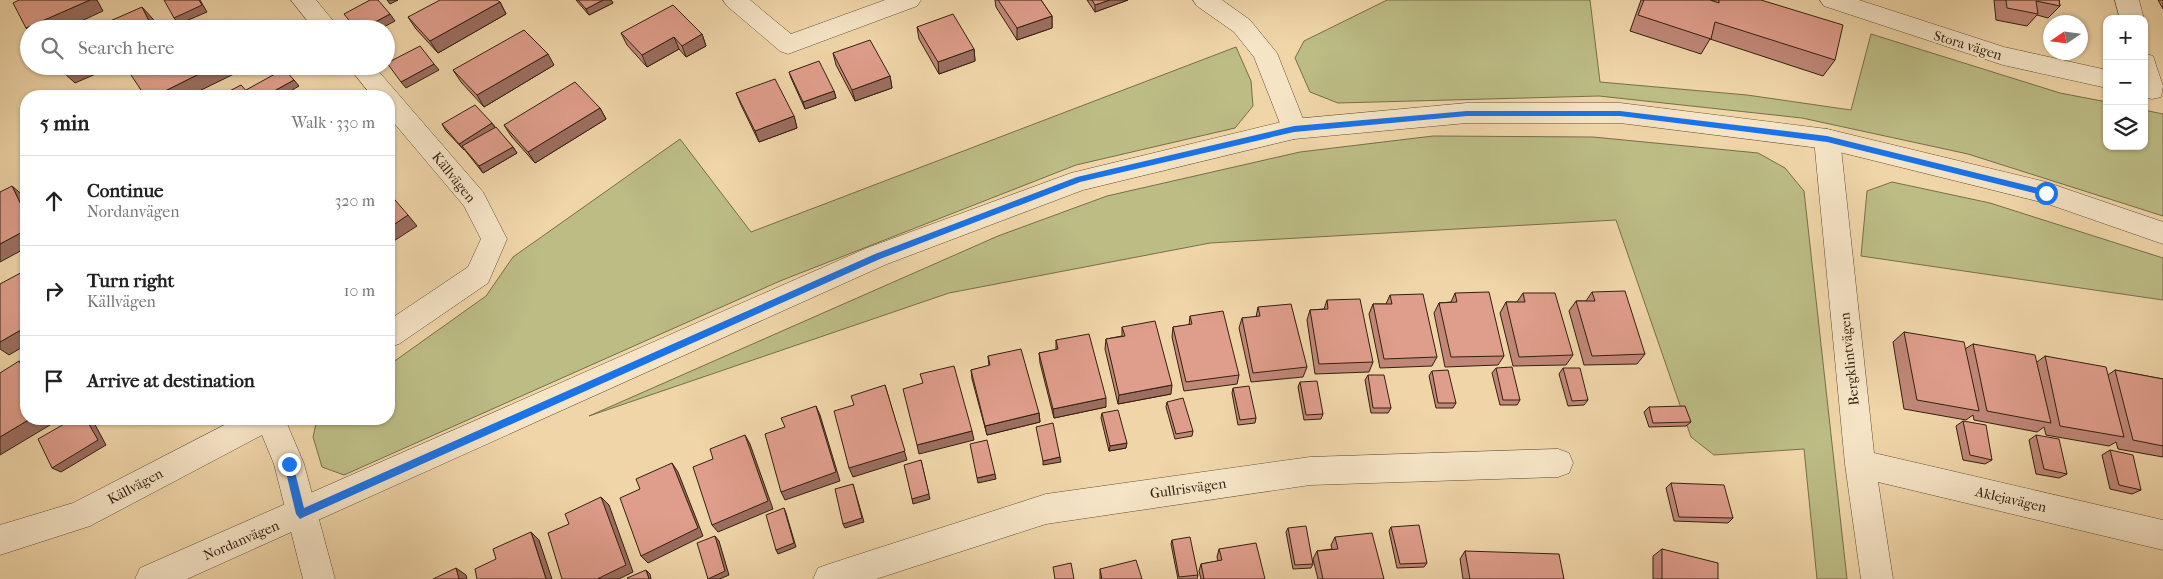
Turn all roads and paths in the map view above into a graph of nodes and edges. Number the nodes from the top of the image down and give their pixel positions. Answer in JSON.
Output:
{"nodes":[{"id":1,"x":303,"y":0,"type":"edge"},
{"id":2,"x":736,"y":0,"type":"edge"},
{"id":3,"x":909,"y":0,"type":"edge"},
{"id":4,"x":1204,"y":0,"type":"edge"},
{"id":5,"x":1832,"y":0,"type":"edge"},
{"id":6,"x":2127,"y":0,"type":"edge"},
{"id":7,"x":2131,"y":15,"type":"edge"},
{"id":8,"x":320,"y":20,"type":"edge"},
{"id":9,"x":2148,"y":74,"type":"edge"},
{"id":10,"x":368,"y":75,"type":"edge"},
{"id":11,"x":2103,"y":78,"type":"edge"},
{"id":12,"x":381,"y":90,"type":"edge"},
{"id":13,"x":2153,"y":90,"type":"edge"},
{"id":14,"x":395,"y":107,"type":"edge"},
{"id":15,"x":1294,"y":129,"type":"junction"},
{"id":16,"x":1827,"y":139,"type":"junction"},
{"id":17,"x":2163,"y":233,"type":"edge"},
{"id":18,"x":395,"y":331,"type":"edge"},
{"id":19,"x":253,"y":425,"type":"edge"},
{"id":20,"x":273,"y":425,"type":"edge"},
{"id":21,"x":1558,"y":463,"type":"dead end"},
{"id":22,"x":1860,"y":464,"type":"junction"},
{"id":23,"x":300,"y":514,"type":"junction"},
{"id":24,"x":2163,"y":534,"type":"edge"},
{"id":25,"x":0,"y":540,"type":"edge"},
{"id":26,"x":151,"y":579,"type":"edge"},
{"id":27,"x":319,"y":579,"type":"edge"},
{"id":28,"x":829,"y":579,"type":"edge"},
{"id":29,"x":1877,"y":579,"type":"edge"}],
"edges":[{"from":1,"to":8,"type":"street"},
{"from":2,"to":3,"type":"street"},
{"from":4,"to":15,"type":"street"},
{"from":5,"to":11,"type":"street","name":"Stora vägen"},
{"from":6,"to":7,"type":"street"},
{"from":9,"to":13,"type":"street"},
{"from":10,"to":12,"type":"street"},
{"from":14,"to":18,"type":"street","name":"Källvägen"},
{"from":15,"to":16,"type":"street","name":"Nordanvägen"},
{"from":15,"to":23,"type":"street","name":"Nordanvägen"},
{"from":16,"to":17,"type":"street","name":"Nordanvägen"},
{"from":16,"to":22,"type":"street","name":"Bergklintvägen"},
{"from":19,"to":25,"type":"street","name":"Källvägen"},
{"from":20,"to":23,"type":"street"},
{"from":21,"to":28,"type":"street","name":"Gullrisvägen"},
{"from":22,"to":24,"type":"street","name":"Aklejavägen"},
{"from":22,"to":29,"type":"street","name":"Bergklintvägen"},
{"from":23,"to":26,"type":"street","name":"Nordanvägen"},
{"from":23,"to":27,"type":"street"}]}
